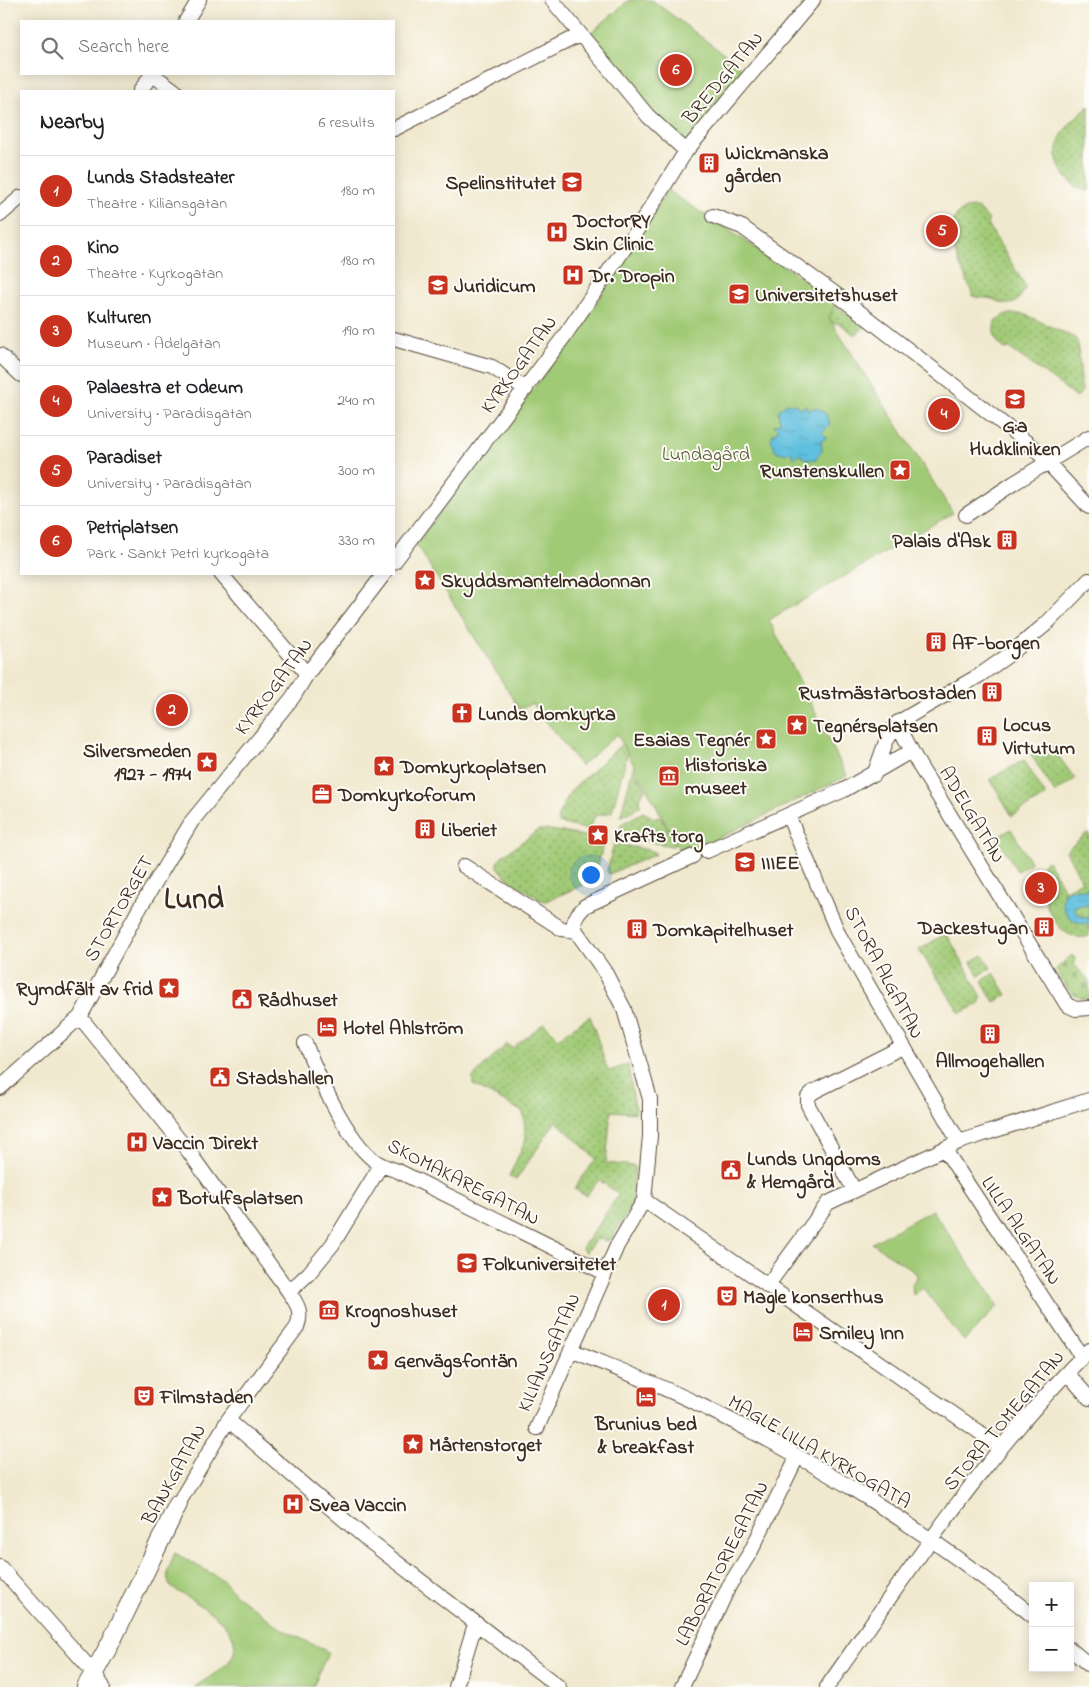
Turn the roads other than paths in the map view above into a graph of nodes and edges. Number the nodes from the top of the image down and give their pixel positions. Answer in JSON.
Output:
{"nodes":[{"id":1,"x":199,"y":0,"type":"edge"},
{"id":2,"x":552,"y":0,"type":"edge"},
{"id":3,"x":813,"y":0,"type":"edge"},
{"id":4,"x":187,"y":20,"type":"edge"},
{"id":5,"x":579,"y":35,"type":"junction"},
{"id":6,"x":151,"y":75,"type":"edge"},
{"id":7,"x":153,"y":75,"type":"edge"},
{"id":8,"x":141,"y":90,"type":"edge"},
{"id":9,"x":174,"y":90,"type":"edge"},
{"id":10,"x":395,"y":128,"type":"edge"},
{"id":11,"x":686,"y":151,"type":"junction"},
{"id":12,"x":665,"y":183,"type":"joint"},
{"id":13,"x":20,"y":198,"type":"edge"},
{"id":14,"x":0,"y":215,"type":"edge"},
{"id":15,"x":713,"y":216,"type":"dead end"},
{"id":16,"x":395,"y":339,"type":"edge"},
{"id":17,"x":0,"y":356,"type":"edge"},
{"id":18,"x":20,"y":374,"type":"edge"},
{"id":19,"x":526,"y":389,"type":"junction"},
{"id":20,"x":1089,"y":438,"type":"edge"},
{"id":21,"x":1049,"y":463,"type":"junction"},
{"id":22,"x":1089,"y":507,"type":"edge"},
{"id":23,"x":966,"y":515,"type":"dead end"},
{"id":24,"x":395,"y":561,"type":"edge"},
{"id":25,"x":222,"y":575,"type":"edge"},
{"id":26,"x":383,"y":575,"type":"edge"},
{"id":27,"x":1089,"y":580,"type":"edge"},
{"id":28,"x":307,"y":674,"type":"junction"},
{"id":29,"x":897,"y":723,"type":"junction"},
{"id":30,"x":911,"y":751,"type":"junction"},
{"id":31,"x":874,"y":775,"type":"junction"},
{"id":32,"x":788,"y":815,"type":"junction"},
{"id":33,"x":192,"y":821,"type":"joint"},
{"id":34,"x":707,"y":850,"type":"dead end"},
{"id":35,"x":693,"y":856,"type":"dead end"},
{"id":36,"x":464,"y":866,"type":"dead end"},
{"id":37,"x":576,"y":931,"type":"junction"},
{"id":38,"x":1089,"y":1008,"type":"edge"},
{"id":39,"x":80,"y":1017,"type":"junction"},
{"id":40,"x":305,"y":1043,"type":"dead end"},
{"id":41,"x":902,"y":1047,"type":"junction"},
{"id":42,"x":0,"y":1088,"type":"edge"},
{"id":43,"x":1089,"y":1100,"type":"edge"},
{"id":44,"x":959,"y":1142,"type":"junction"},
{"id":45,"x":944,"y":1150,"type":"junction"},
{"id":46,"x":384,"y":1166,"type":"junction"},
{"id":47,"x":854,"y":1190,"type":"junction"},
{"id":48,"x":644,"y":1200,"type":"junction"},
{"id":49,"x":605,"y":1274,"type":"junction"},
{"id":50,"x":767,"y":1286,"type":"junction"},
{"id":51,"x":289,"y":1292,"type":"junction"},
{"id":52,"x":571,"y":1350,"type":"junction"},
{"id":53,"x":1086,"y":1354,"type":"edge"},
{"id":54,"x":1068,"y":1374,"type":"junction"},
{"id":55,"x":1089,"y":1398,"type":"edge"},
{"id":56,"x":228,"y":1420,"type":"junction"},
{"id":57,"x":537,"y":1428,"type":"dead end"},
{"id":58,"x":1001,"y":1447,"type":"junction"},
{"id":59,"x":797,"y":1457,"type":"junction"},
{"id":60,"x":178,"y":1504,"type":"joint"},
{"id":61,"x":931,"y":1540,"type":"junction"},
{"id":62,"x":0,"y":1567,"type":"edge"},
{"id":63,"x":1029,"y":1613,"type":"edge"},
{"id":64,"x":475,"y":1624,"type":"junction"},
{"id":65,"x":1074,"y":1652,"type":"edge"},
{"id":66,"x":1089,"y":1665,"type":"edge"},
{"id":67,"x":95,"y":1683,"type":"edge"},
{"id":68,"x":456,"y":1687,"type":"edge"},
{"id":69,"x":559,"y":1687,"type":"edge"},
{"id":70,"x":682,"y":1687,"type":"edge"},
{"id":71,"x":827,"y":1687,"type":"edge"}],
"edges":[{"from":1,"to":4,"type":"street"},
{"from":2,"to":5,"type":"street"},
{"from":3,"to":11,"type":"street","name":"BREDGATAN"},
{"from":5,"to":10,"type":"street"},
{"from":5,"to":11,"type":"street"},
{"from":6,"to":8,"type":"street"},
{"from":7,"to":9,"type":"street"},
{"from":11,"to":12,"type":"street","name":"BREDGATAN"},
{"from":12,"to":19,"type":"street","name":"KYRKOGATAN"},
{"from":13,"to":14,"type":"street"},
{"from":15,"to":21,"type":"street"},
{"from":16,"to":19,"type":"street"},
{"from":17,"to":18,"type":"street"},
{"from":19,"to":24,"type":"street","name":"KYRKOGATAN"},
{"from":20,"to":21,"type":"street"},
{"from":21,"to":22,"type":"street"},
{"from":21,"to":23,"type":"street"},
{"from":25,"to":28,"type":"street"},
{"from":26,"to":28,"type":"street","name":"KYRKOGATAN"},
{"from":27,"to":29,"type":"street"},
{"from":28,"to":33,"type":"street","name":"KYRKOGATAN"},
{"from":29,"to":30,"type":"street"},
{"from":29,"to":31,"type":"street"},
{"from":30,"to":31,"type":"street"},
{"from":30,"to":38,"type":"street","name":"ADELGATAN"},
{"from":31,"to":32,"type":"street"},
{"from":32,"to":34,"type":"street"},
{"from":32,"to":41,"type":"street","name":"STORA ALGATAN"},
{"from":33,"to":39,"type":"street","name":"STORTORGET"},
{"from":35,"to":37,"type":"street"},
{"from":36,"to":37,"type":"street"},
{"from":37,"to":48,"type":"street","name":"KILIANSGATAN"},
{"from":39,"to":42,"type":"street","name":"STORTORGET"},
{"from":39,"to":51,"type":"street","name":"BANKGATAN"},
{"from":40,"to":46,"type":"street","name":"SKOMAKAREGATAN"},
{"from":41,"to":44,"type":"street","name":"STORA ALGATAN"},
{"from":41,"to":47,"type":"street"},
{"from":43,"to":44,"type":"street"},
{"from":44,"to":45,"type":"street"},
{"from":45,"to":47,"type":"street"},
{"from":45,"to":53,"type":"street","name":"LILLA ALGATAN"},
{"from":46,"to":49,"type":"street","name":"SKOMAKAREGATAN"},
{"from":46,"to":51,"type":"street"},
{"from":47,"to":50,"type":"street"},
{"from":48,"to":49,"type":"street","name":"KILIANSGATAN"},
{"from":48,"to":50,"type":"street"},
{"from":49,"to":52,"type":"street","name":"KILIANSGATAN"},
{"from":50,"to":58,"type":"street"},
{"from":51,"to":56,"type":"street","name":"BANKGATAN"},
{"from":52,"to":57,"type":"street","name":"KILIANSGATAN"},
{"from":52,"to":59,"type":"street","name":"MAGLE LILLA KYRKOGATA"},
{"from":53,"to":54,"type":"street","name":"STORA TOMEGATAN"},
{"from":54,"to":55,"type":"street"},
{"from":54,"to":58,"type":"street","name":"STORA TOMEGATAN"},
{"from":56,"to":60,"type":"street","name":"BANKGATAN"},
{"from":56,"to":64,"type":"street"},
{"from":58,"to":61,"type":"street","name":"STORA TOMEGATAN"},
{"from":59,"to":61,"type":"street","name":"MAGLE LILLA KYRKOGATA"},
{"from":59,"to":70,"type":"street","name":"LABORATORIEGATAN"},
{"from":60,"to":67,"type":"street","name":"BANKGATAN"},
{"from":61,"to":63,"type":"street","name":"MAGLE LILLA KYRKOGATA"},
{"from":61,"to":71,"type":"street","name":"STORA TOMEGATAN"},
{"from":62,"to":67,"type":"street"},
{"from":64,"to":68,"type":"street"},
{"from":64,"to":69,"type":"street"},
{"from":65,"to":66,"type":"street"}]}
